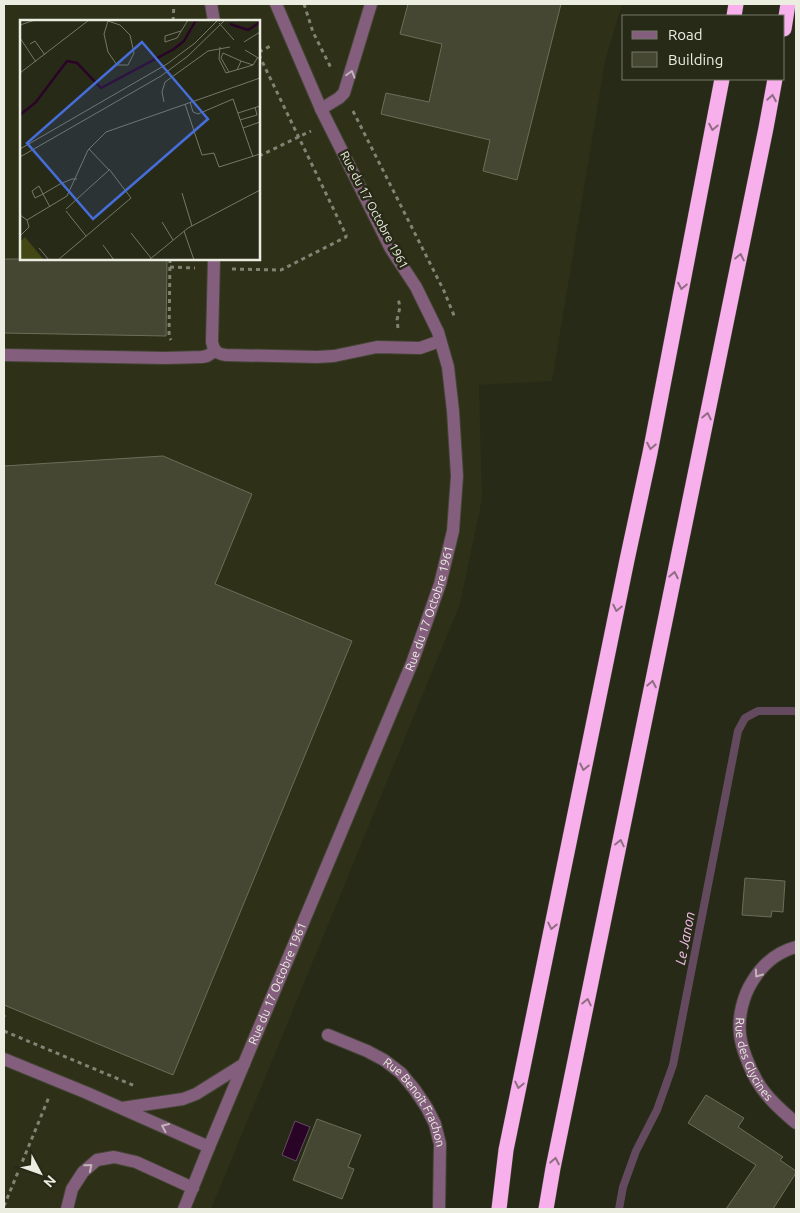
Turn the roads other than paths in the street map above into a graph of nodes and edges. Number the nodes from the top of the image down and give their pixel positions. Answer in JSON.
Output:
{"nodes":[{"id":1,"x":211,"y":4,"type":"edge"},
{"id":2,"x":276,"y":4,"type":"edge"},
{"id":3,"x":371,"y":4,"type":"edge"},
{"id":4,"x":788,"y":4,"type":"edge"},
{"id":5,"x":214,"y":20,"type":"edge"},
{"id":6,"x":785,"y":23,"type":"edge"},
{"id":7,"x":722,"y":80,"type":"edge"},
{"id":8,"x":775,"y":80,"type":"edge"},
{"id":9,"x":321,"y":109,"type":"junction"},
{"id":10,"x":214,"y":264,"type":"edge"},
{"id":11,"x":440,"y":341,"type":"junction"},
{"id":12,"x":215,"y":351,"type":"junction"},
{"id":13,"x":4,"y":354,"type":"edge"},
{"id":14,"x":796,"y":947,"type":"edge"},
{"id":15,"x":328,"y":1035,"type":"dead end"},
{"id":16,"x":4,"y":1059,"type":"edge"},
{"id":17,"x":244,"y":1064,"type":"junction"},
{"id":18,"x":121,"y":1108,"type":"junction"},
{"id":19,"x":796,"y":1123,"type":"edge"},
{"id":20,"x":209,"y":1147,"type":"junction"},
{"id":21,"x":193,"y":1188,"type":"junction"},
{"id":22,"x":67,"y":1209,"type":"edge"},
{"id":23,"x":184,"y":1209,"type":"edge"},
{"id":24,"x":439,"y":1209,"type":"edge"},
{"id":25,"x":499,"y":1209,"type":"edge"},
{"id":26,"x":546,"y":1209,"type":"edge"}],
"edges":[{"from":1,"to":5,"type":"street"},
{"from":2,"to":9,"type":"street","name":"Rue du 17 Octobre 1961"},
{"from":9,"to":3,"type":"street","one_way":true},
{"from":4,"to":6,"type":"highway"},
{"from":7,"to":25,"type":"highway","one_way":true},
{"from":26,"to":8,"type":"highway","one_way":true},
{"from":9,"to":11,"type":"street","name":"Rue du 17 Octobre 1961"},
{"from":10,"to":12,"type":"street"},
{"from":11,"to":12,"type":"street"},
{"from":11,"to":17,"type":"street","name":"Rue du 17 Octobre 1961"},
{"from":12,"to":13,"type":"street"},
{"from":14,"to":19,"type":"street","name":"Rue des Glycines","one_way":true},
{"from":15,"to":24,"type":"street","name":"Rue Benoît Frachon"},
{"from":16,"to":18,"type":"street"},
{"from":17,"to":18,"type":"street"},
{"from":17,"to":20,"type":"street","name":"Rue du 17 Octobre 1961"},
{"from":20,"to":18,"type":"street","one_way":true},
{"from":20,"to":21,"type":"street","name":"Rue du 17 Octobre 1961"},
{"from":22,"to":21,"type":"street","one_way":true},
{"from":21,"to":23,"type":"street","name":"Rue du 17 Octobre 1961"}]}
